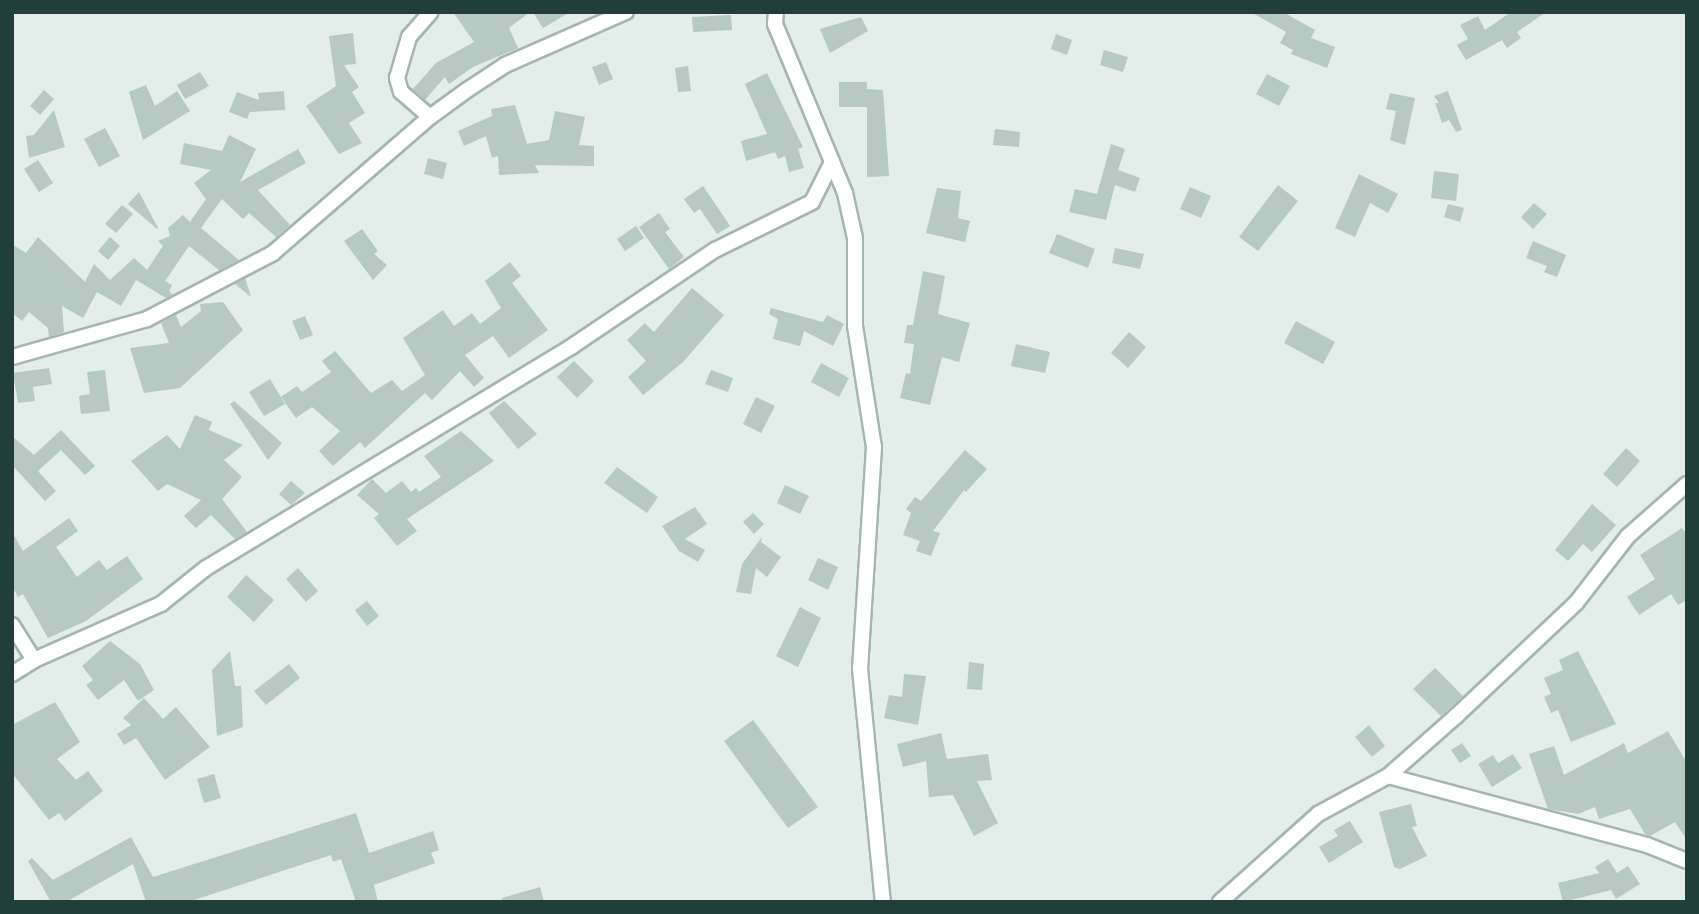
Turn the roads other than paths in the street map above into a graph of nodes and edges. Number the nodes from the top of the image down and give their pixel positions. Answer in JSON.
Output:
{"nodes":[{"id":1,"x":430,"y":12,"type":"edge"},
{"id":2,"x":626,"y":12,"type":"edge"},
{"id":3,"x":776,"y":12,"type":"edge"},
{"id":4,"x":430,"y":117,"type":"junction"},
{"id":5,"x":832,"y":162,"type":"junction"},
{"id":6,"x":12,"y":357,"type":"edge"},
{"id":7,"x":1687,"y":484,"type":"edge"},
{"id":8,"x":12,"y":625,"type":"edge"},
{"id":9,"x":34,"y":660,"type":"junction"},
{"id":10,"x":12,"y":674,"type":"edge"},
{"id":11,"x":1388,"y":776,"type":"junction"},
{"id":12,"x":1687,"y":861,"type":"edge"},
{"id":13,"x":883,"y":902,"type":"edge"},
{"id":14,"x":1220,"y":902,"type":"edge"}],
"edges":[{"from":1,"to":4,"type":"street"},
{"from":2,"to":4,"type":"street"},
{"from":3,"to":5,"type":"street"},
{"from":4,"to":6,"type":"street"},
{"from":5,"to":9,"type":"street"},
{"from":5,"to":13,"type":"street"},
{"from":7,"to":11,"type":"street"},
{"from":8,"to":9,"type":"street"},
{"from":9,"to":10,"type":"street"},
{"from":11,"to":12,"type":"street"},
{"from":11,"to":14,"type":"street"}]}
